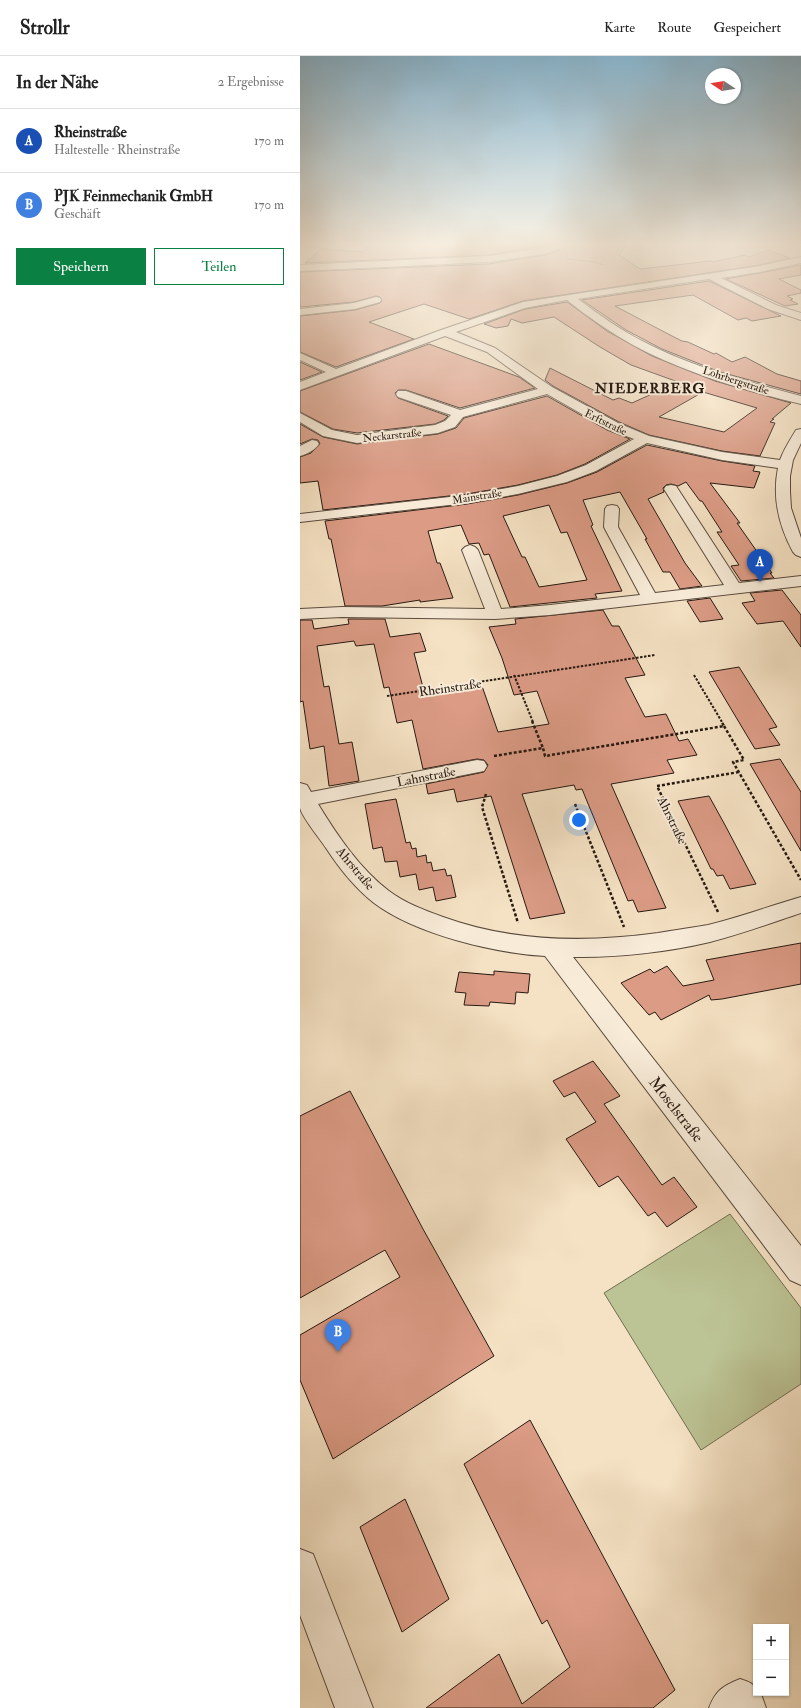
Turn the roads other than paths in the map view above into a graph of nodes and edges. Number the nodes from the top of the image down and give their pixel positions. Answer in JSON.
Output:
{"nodes":[{"id":1,"x":479,"y":320,"type":"edge"},
{"id":2,"x":599,"y":320,"type":"edge"},
{"id":3,"x":444,"y":332,"type":"junction"},
{"id":4,"x":300,"y":356,"type":"edge"},
{"id":5,"x":334,"y":372,"type":"junction"},
{"id":6,"x":300,"y":386,"type":"edge"},
{"id":7,"x":548,"y":390,"type":"junction"},
{"id":8,"x":402,"y":394,"type":"dead end"},
{"id":9,"x":801,"y":400,"type":"edge"},
{"id":10,"x":459,"y":414,"type":"junction"},
{"id":11,"x":300,"y":417,"type":"edge"},
{"id":12,"x":801,"y":433,"type":"edge"},
{"id":13,"x":645,"y":439,"type":"junction"},
{"id":14,"x":312,"y":444,"type":"dead end"},
{"id":15,"x":300,"y":452,"type":"edge"},
{"id":16,"x":786,"y":465,"type":"junction"},
{"id":17,"x":670,"y":488,"type":"dead end"},
{"id":18,"x":612,"y":509,"type":"dead end"},
{"id":19,"x":300,"y":518,"type":"edge"},
{"id":20,"x":470,"y":550,"type":"dead end"},
{"id":21,"x":801,"y":552,"type":"edge"},
{"id":22,"x":801,"y":581,"type":"edge"},
{"id":23,"x":735,"y":589,"type":"junction"},
{"id":24,"x":650,"y":599,"type":"junction"},
{"id":25,"x":300,"y":614,"type":"edge"},
{"id":26,"x":495,"y":614,"type":"junction"},
{"id":27,"x":477,"y":766,"type":"road end"},
{"id":28,"x":303,"y":795,"type":"edge"},
{"id":29,"x":801,"y":905,"type":"edge"},
{"id":30,"x":553,"y":949,"type":"junction"},
{"id":31,"x":801,"y":1270,"type":"edge"},
{"id":32,"x":300,"y":1567,"type":"edge"},
{"id":33,"x":354,"y":1708,"type":"edge"},
{"id":34,"x":728,"y":1708,"type":"edge"},
{"id":35,"x":747,"y":1708,"type":"edge"}],
"edges":[{"from":1,"to":3,"type":"street"},
{"from":2,"to":9,"type":"street","name":"Lohrbergstraße"},
{"from":3,"to":5,"type":"street"},
{"from":3,"to":7,"type":"street","name":"Erftstraße"},
{"from":4,"to":5,"type":"street"},
{"from":5,"to":6,"type":"street"},
{"from":7,"to":10,"type":"street","name":"Neckarstraße"},
{"from":7,"to":13,"type":"street","name":"Erftstraße"},
{"from":8,"to":10,"type":"street"},
{"from":10,"to":11,"type":"street","name":"Neckarstraße"},
{"from":12,"to":16,"type":"street"},
{"from":13,"to":16,"type":"street","name":"Erftstraße"},
{"from":13,"to":19,"type":"street","name":"Mainstraße"},
{"from":14,"to":15,"type":"street"},
{"from":16,"to":21,"type":"street"},
{"from":17,"to":23,"type":"street"},
{"from":18,"to":24,"type":"street"},
{"from":20,"to":26,"type":"street"},
{"from":22,"to":23,"type":"street"},
{"from":23,"to":24,"type":"street"},
{"from":24,"to":26,"type":"street"},
{"from":25,"to":26,"type":"street"},
{"from":27,"to":28,"type":"street","name":"Lahnstraße"},
{"from":28,"to":30,"type":"street","name":"Ahrstraße"},
{"from":29,"to":30,"type":"street","name":"Ahrstraße"},
{"from":30,"to":31,"type":"street","name":"Moselstraße"},
{"from":32,"to":33,"type":"street"},
{"from":34,"to":35,"type":"street"}]}
